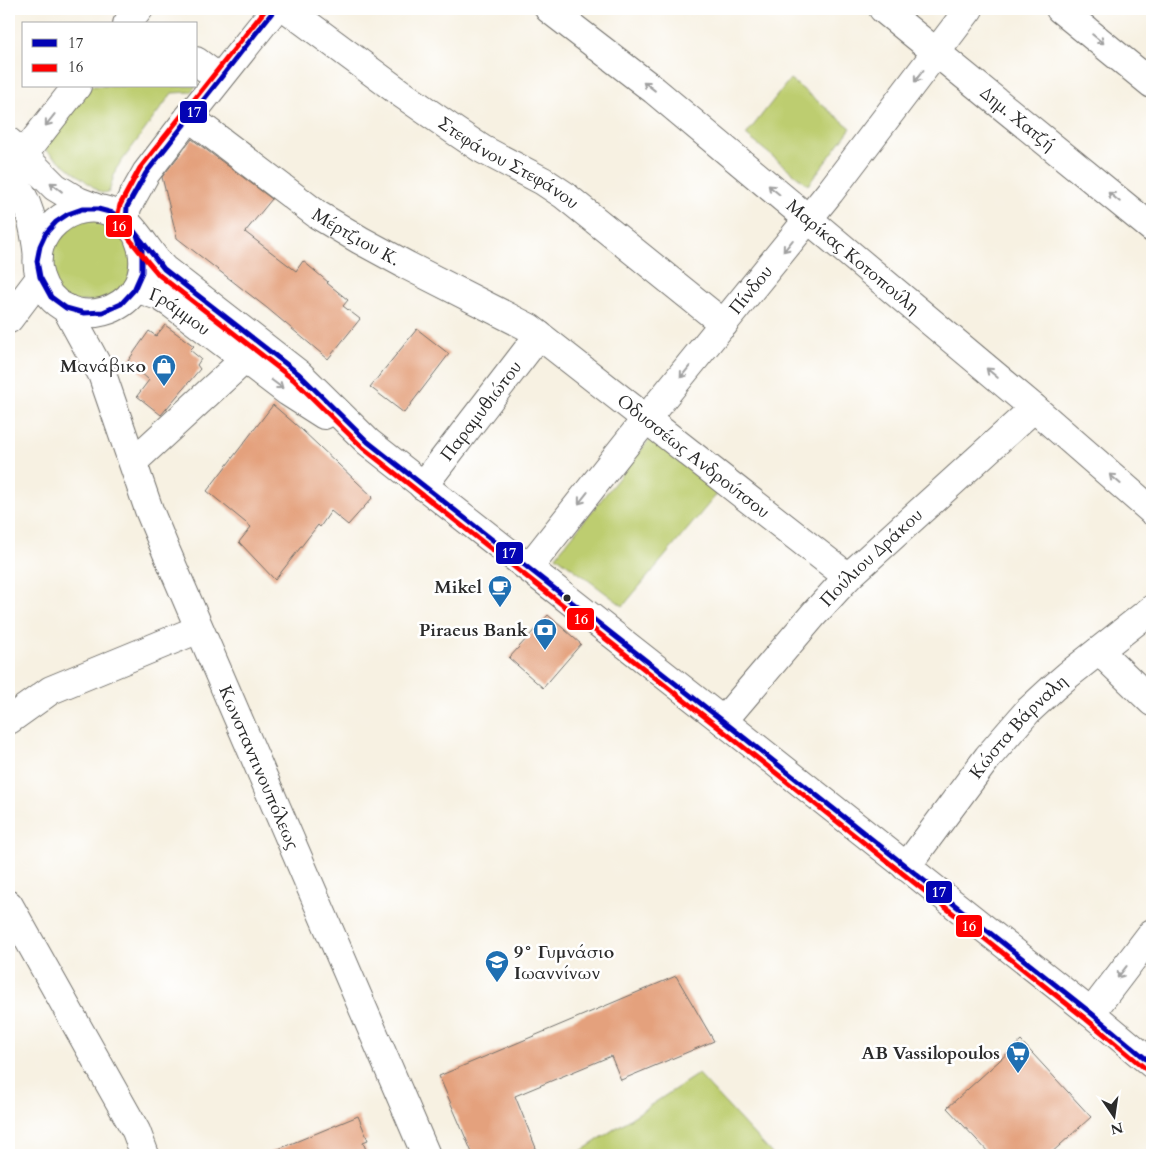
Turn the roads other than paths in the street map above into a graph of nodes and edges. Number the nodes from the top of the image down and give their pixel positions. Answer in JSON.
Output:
{"nodes":[{"id":1,"x":549,"y":9,"type":"edge"},
{"id":2,"x":883,"y":9,"type":"edge"},
{"id":3,"x":969,"y":9,"type":"edge"},
{"id":4,"x":1060,"y":9,"type":"edge"},
{"id":5,"x":270,"y":11,"type":"edge"},
{"id":6,"x":937,"y":52,"type":"junction"},
{"id":7,"x":198,"y":62,"type":"edge"},
{"id":8,"x":219,"y":78,"type":"junction"},
{"id":9,"x":1152,"y":84,"type":"edge"},
{"id":10,"x":75,"y":88,"type":"edge"},
{"id":11,"x":189,"y":117,"type":"junction"},
{"id":12,"x":14,"y":157,"type":"edge"},
{"id":13,"x":99,"y":209,"type":"junction"},
{"id":14,"x":809,"y":219,"type":"junction"},
{"id":15,"x":1152,"y":228,"type":"edge"},
{"id":16,"x":131,"y":229,"type":"junction"},
{"id":17,"x":49,"y":285,"type":"junction"},
{"id":18,"x":136,"y":288,"type":"junction"},
{"id":19,"x":114,"y":308,"type":"junction"},
{"id":20,"x":9,"y":320,"type":"edge"},
{"id":21,"x":724,"y":324,"type":"junction"},
{"id":22,"x":539,"y":335,"type":"junction"},
{"id":23,"x":245,"y":359,"type":"junction"},
{"id":24,"x":102,"y":374,"type":"junction"},
{"id":25,"x":1034,"y":408,"type":"junction"},
{"id":26,"x":646,"y":419,"type":"junction"},
{"id":27,"x":368,"y":442,"type":"junction"},
{"id":28,"x":134,"y":462,"type":"junction"},
{"id":29,"x":423,"y":486,"type":"junction"},
{"id":30,"x":1152,"y":511,"type":"edge"},
{"id":31,"x":528,"y":567,"type":"junction"},
{"id":32,"x":848,"y":577,"type":"junction"},
{"id":33,"x":1152,"y":609,"type":"edge"},
{"id":34,"x":199,"y":628,"type":"junction"},
{"id":35,"x":1100,"y":651,"type":"junction"},
{"id":36,"x":1152,"y":702,"type":"edge"},
{"id":37,"x":9,"y":720,"type":"edge"},
{"id":38,"x":723,"y":721,"type":"junction"},
{"id":39,"x":906,"y":867,"type":"junction"},
{"id":40,"x":9,"y":905,"type":"edge"},
{"id":41,"x":1152,"y":933,"type":"edge"},
{"id":42,"x":1091,"y":1013,"type":"junction"},
{"id":43,"x":1152,"y":1064,"type":"edge"},
{"id":44,"x":145,"y":1155,"type":"edge"},
{"id":45,"x":426,"y":1155,"type":"edge"}],
"edges":[{"from":14,"to":1,"type":"street","name":"Μαρίκας Κοτοπούλη","one_way":true},
{"from":2,"to":6,"type":"street","name":"Δημ. Χατζή"},
{"from":3,"to":6,"type":"street","name":"Πίνδου"},
{"from":4,"to":9,"type":"street","one_way":true},
{"from":5,"to":8,"type":"street"},
{"from":5,"to":21,"type":"street","name":"Στεφάνου Στεφάνου"},
{"from":6,"to":14,"type":"street","name":"Πίνδου","one_way":true},
{"from":15,"to":6,"type":"street","name":"Δημ. Χατζή","one_way":true},
{"from":7,"to":8,"type":"street"},
{"from":8,"to":11,"type":"street"},
{"from":10,"to":12,"type":"street","one_way":true},
{"from":11,"to":16,"type":"street"},
{"from":11,"to":22,"type":"street","name":"Μέρτζιου Κ."},
{"from":13,"to":12,"type":"street","name":"Γράμμου","one_way":true},
{"from":12,"to":17,"type":"street"},
{"from":13,"to":16,"type":"street","name":"Γράμμου"},
{"from":13,"to":17,"type":"street"},
{"from":14,"to":21,"type":"street","name":"Πίνδου","one_way":true},
{"from":25,"to":14,"type":"street","name":"Μαρίκας Κοτοπούλη","one_way":true},
{"from":16,"to":18,"type":"street","name":"Γράμμου"},
{"from":16,"to":27,"type":"street","name":"Γράμμου"},
{"from":17,"to":19,"type":"street","name":"Γράμμου"},
{"from":17,"to":20,"type":"street"},
{"from":17,"to":24,"type":"street","name":"Κωνσταντινουπόλεως"},
{"from":18,"to":19,"type":"street","name":"Γράμμου"},
{"from":18,"to":23,"type":"street","name":"Γράμμου"},
{"from":19,"to":24,"type":"street","name":"Κωνσταντινουπόλεως"},
{"from":21,"to":26,"type":"street","name":"Πίνδου","one_way":true},
{"from":22,"to":26,"type":"street","name":"Οδυσσέως Ανδρούτσου"},
{"from":22,"to":29,"type":"street","name":"Παραμυθιώτου"},
{"from":23,"to":27,"type":"street","name":"Γράμμου","one_way":true},
{"from":23,"to":28,"type":"street"},
{"from":24,"to":28,"type":"street","name":"Κωνσταντινουπόλεως"},
{"from":30,"to":25,"type":"street","name":"Μαρίκας Κοτοπούλη","one_way":true},
{"from":25,"to":32,"type":"street","name":"Πούλιου Δράκου"},
{"from":26,"to":31,"type":"street","name":"Πίνδου","one_way":true},
{"from":26,"to":32,"type":"street","name":"Οδυσσέως Ανδρούτσου"},
{"from":27,"to":29,"type":"street","name":"Γράμμου"},
{"from":28,"to":34,"type":"street","name":"Κωνσταντινουπόλεως"},
{"from":29,"to":31,"type":"street","name":"Γράμμου"},
{"from":31,"to":38,"type":"street","name":"Γράμμου"},
{"from":32,"to":38,"type":"street","name":"Πούλιου Δράκου"},
{"from":33,"to":35,"type":"street","name":"Κώστα Βάρναλη"},
{"from":34,"to":37,"type":"street"},
{"from":34,"to":45,"type":"street","name":"Κωνσταντινουπόλεως"},
{"from":35,"to":36,"type":"street"},
{"from":35,"to":39,"type":"street","name":"Κώστα Βάρναλη"},
{"from":38,"to":39,"type":"street","name":"Γράμμου"},
{"from":39,"to":42,"type":"street","name":"Γράμμου"},
{"from":40,"to":44,"type":"street"},
{"from":41,"to":42,"type":"street","one_way":true},
{"from":42,"to":43,"type":"street","name":"Γράμμου"}]}
